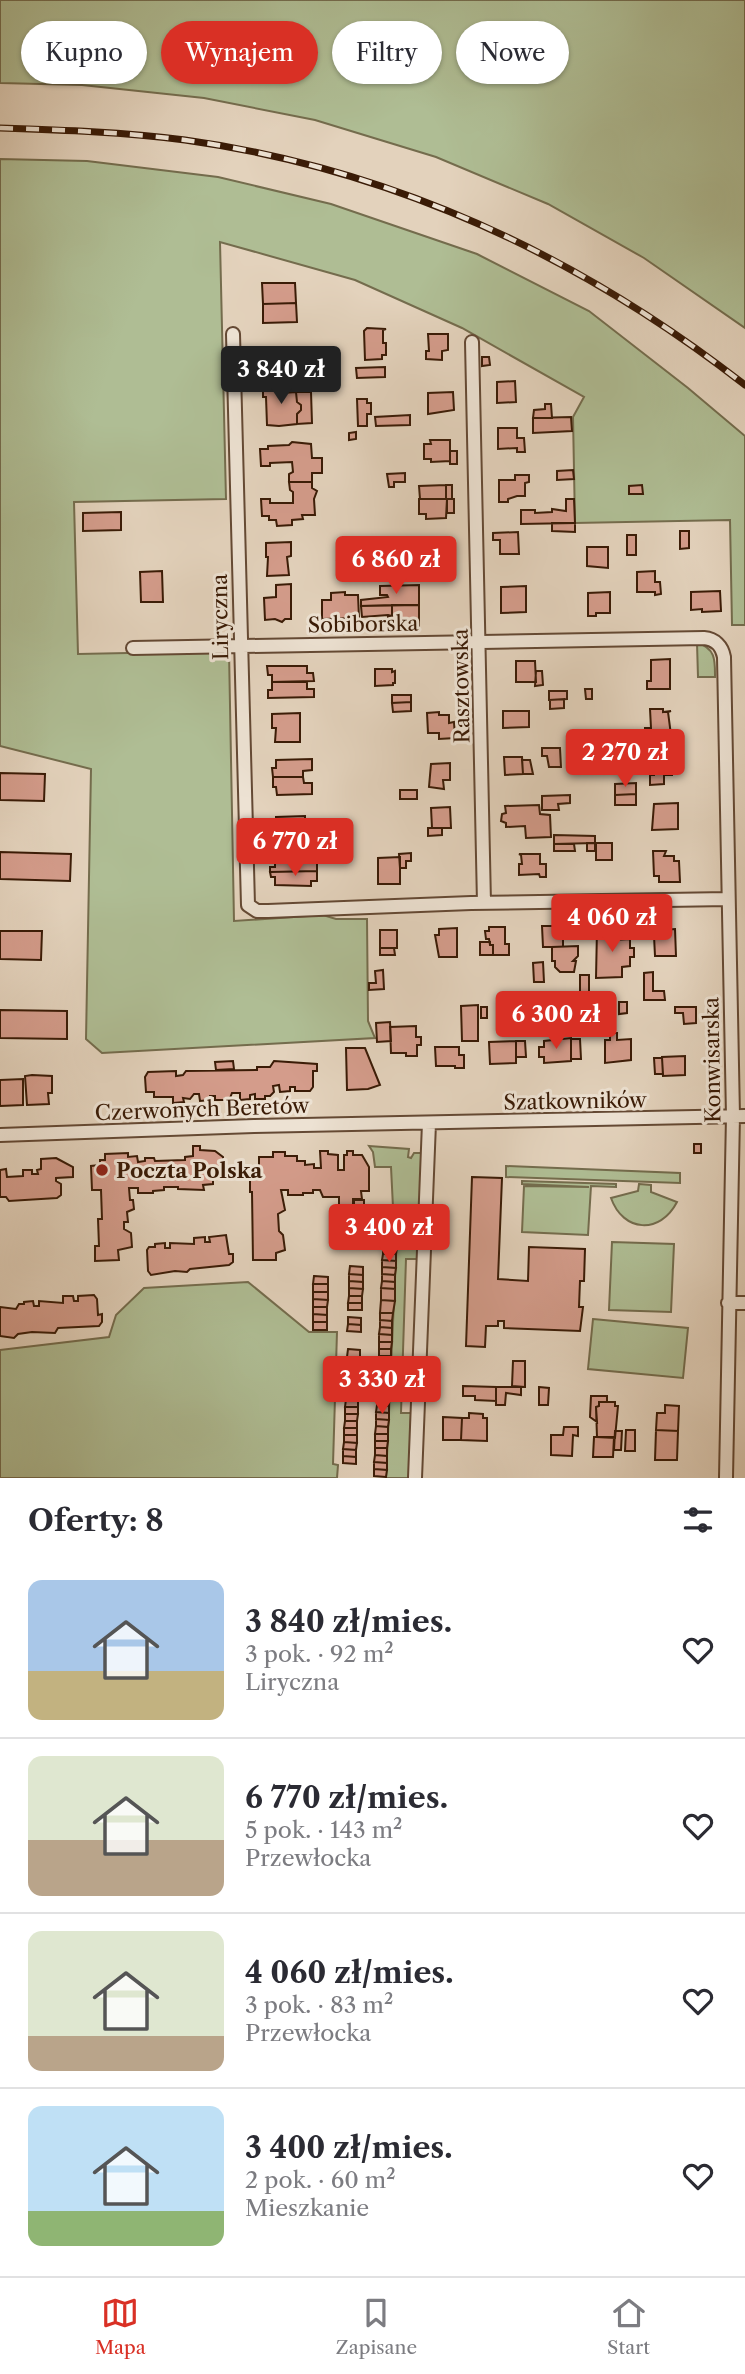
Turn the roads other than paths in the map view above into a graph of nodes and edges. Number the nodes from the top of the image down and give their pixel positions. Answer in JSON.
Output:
{"nodes":[{"id":1,"x":233,"y":334,"type":"dead end"},
{"id":2,"x":472,"y":342,"type":"dead end"},
{"id":3,"x":479,"y":642,"type":"junction"},
{"id":4,"x":717,"y":643,"type":"joint"},
{"id":5,"x":240,"y":645,"type":"junction"},
{"id":6,"x":133,"y":648,"type":"dead end"},
{"id":7,"x":728,"y":899,"type":"junction"},
{"id":8,"x":484,"y":903,"type":"junction"},
{"id":9,"x":739,"y":1116,"type":"edge"},
{"id":10,"x":406,"y":1123,"type":"joint"},
{"id":11,"x":429,"y":1123,"type":"junction"},
{"id":12,"x":0,"y":1135,"type":"edge"},
{"id":13,"x":728,"y":1303,"type":"junction"},
{"id":14,"x":745,"y":1303,"type":"edge"},
{"id":15,"x":415,"y":1478,"type":"edge"},
{"id":16,"x":726,"y":1478,"type":"edge"}],
"edges":[{"from":1,"to":5,"type":"street","name":"Liryczna"},
{"from":2,"to":3,"type":"street","name":"Rasztowska"},
{"from":3,"to":4,"type":"street","name":"Sobiborska"},
{"from":3,"to":5,"type":"street","name":"Sobiborska"},
{"from":3,"to":8,"type":"street","name":"Rasztowska"},
{"from":4,"to":7,"type":"street","name":"Konwisarska"},
{"from":5,"to":6,"type":"street","name":"Sobiborska"},
{"from":5,"to":8,"type":"street","name":"Liryczna"},
{"from":7,"to":8,"type":"street"},
{"from":7,"to":9,"type":"street","name":"Konwisarska"},
{"from":9,"to":11,"type":"street","name":"Szatkowników"},
{"from":9,"to":13,"type":"street","name":"Konwisarska"},
{"from":10,"to":11,"type":"street","name":"Szatkowników"},
{"from":10,"to":12,"type":"street","name":"Czerwonych Beretów"},
{"from":11,"to":15,"type":"street"},
{"from":13,"to":14,"type":"street"},
{"from":13,"to":16,"type":"street","name":"Konwisarska"}]}
